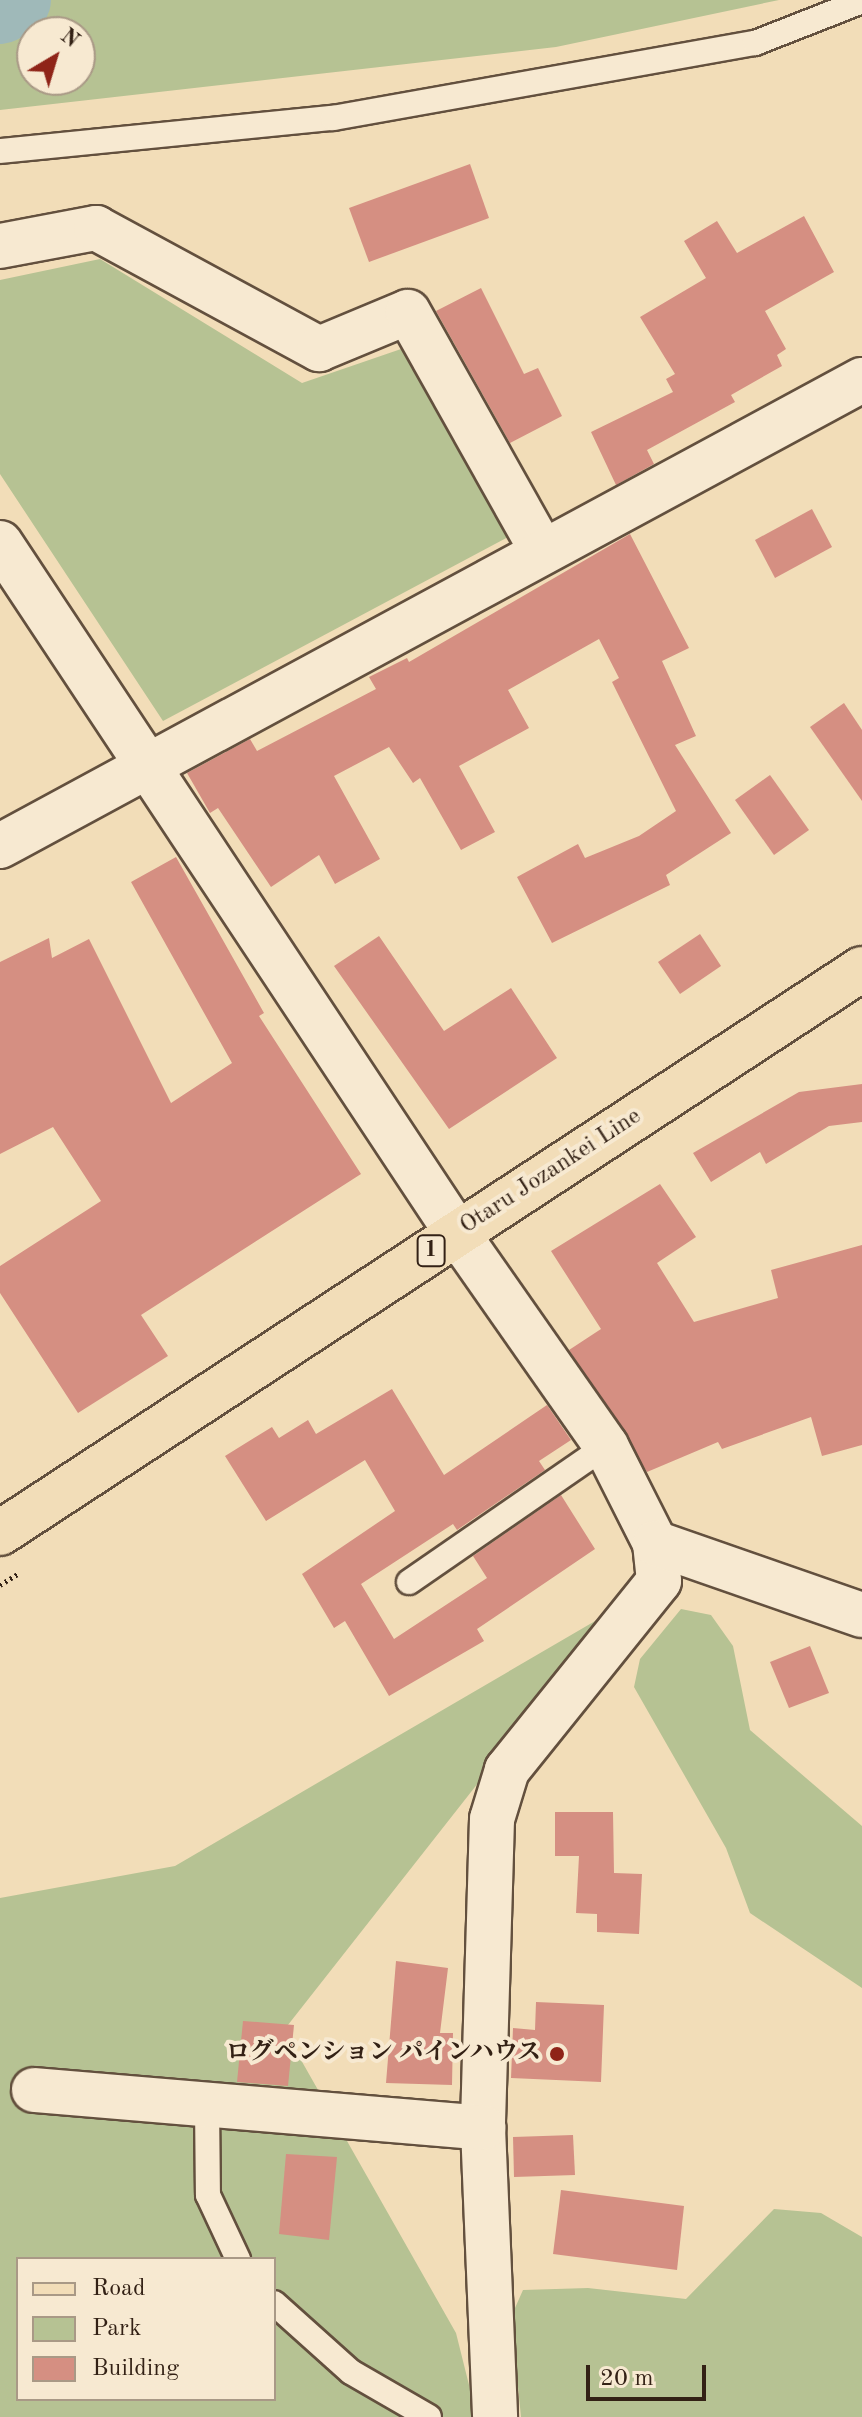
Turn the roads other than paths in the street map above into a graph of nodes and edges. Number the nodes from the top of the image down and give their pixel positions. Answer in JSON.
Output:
{"nodes":[{"id":1,"x":862,"y":1,"type":"edge"},
{"id":2,"x":0,"y":151,"type":"edge"},
{"id":3,"x":0,"y":246,"type":"edge"},
{"id":4,"x":862,"y":380,"type":"edge"},
{"id":5,"x":0,"y":543,"type":"edge"},
{"id":6,"x":541,"y":549,"type":"junction"},
{"id":7,"x":147,"y":769,"type":"junction"},
{"id":8,"x":0,"y":846,"type":"edge"},
{"id":9,"x":862,"y":969,"type":"edge"},
{"id":10,"x":457,"y":1233,"type":"junction"},
{"id":11,"x":606,"y":1446,"type":"junction"},
{"id":12,"x":0,"y":1533,"type":"edge"},
{"id":13,"x":655,"y":1543,"type":"junction"},
{"id":14,"x":409,"y":1582,"type":"dead end"},
{"id":15,"x":862,"y":1615,"type":"edge"},
{"id":16,"x":34,"y":2090,"type":"dead end"},
{"id":17,"x":207,"y":2105,"type":"junction"},
{"id":18,"x":483,"y":2128,"type":"junction"},
{"id":19,"x":237,"y":2257,"type":"edge"},
{"id":20,"x":276,"y":2305,"type":"edge"},
{"id":21,"x":429,"y":2417,"type":"edge"},
{"id":22,"x":495,"y":2417,"type":"edge"}],
"edges":[{"from":1,"to":2,"type":"lane"},
{"from":3,"to":6,"type":"street"},
{"from":4,"to":6,"type":"street"},
{"from":5,"to":7,"type":"street"},
{"from":6,"to":7,"type":"street"},
{"from":7,"to":8,"type":"street"},
{"from":7,"to":10,"type":"street"},
{"from":9,"to":10,"type":"main road","name":"Otaru Jozankei Line","number":"1"},
{"from":10,"to":11,"type":"street"},
{"from":10,"to":12,"type":"main road","name":"Otaru Jozankei Line","number":"1"},
{"from":11,"to":13,"type":"street"},
{"from":11,"to":14,"type":"lane"},
{"from":13,"to":15,"type":"street"},
{"from":13,"to":18,"type":"street"},
{"from":16,"to":17,"type":"street"},
{"from":17,"to":18,"type":"street"},
{"from":17,"to":19,"type":"lane"},
{"from":18,"to":22,"type":"street"},
{"from":20,"to":21,"type":"lane"}]}
